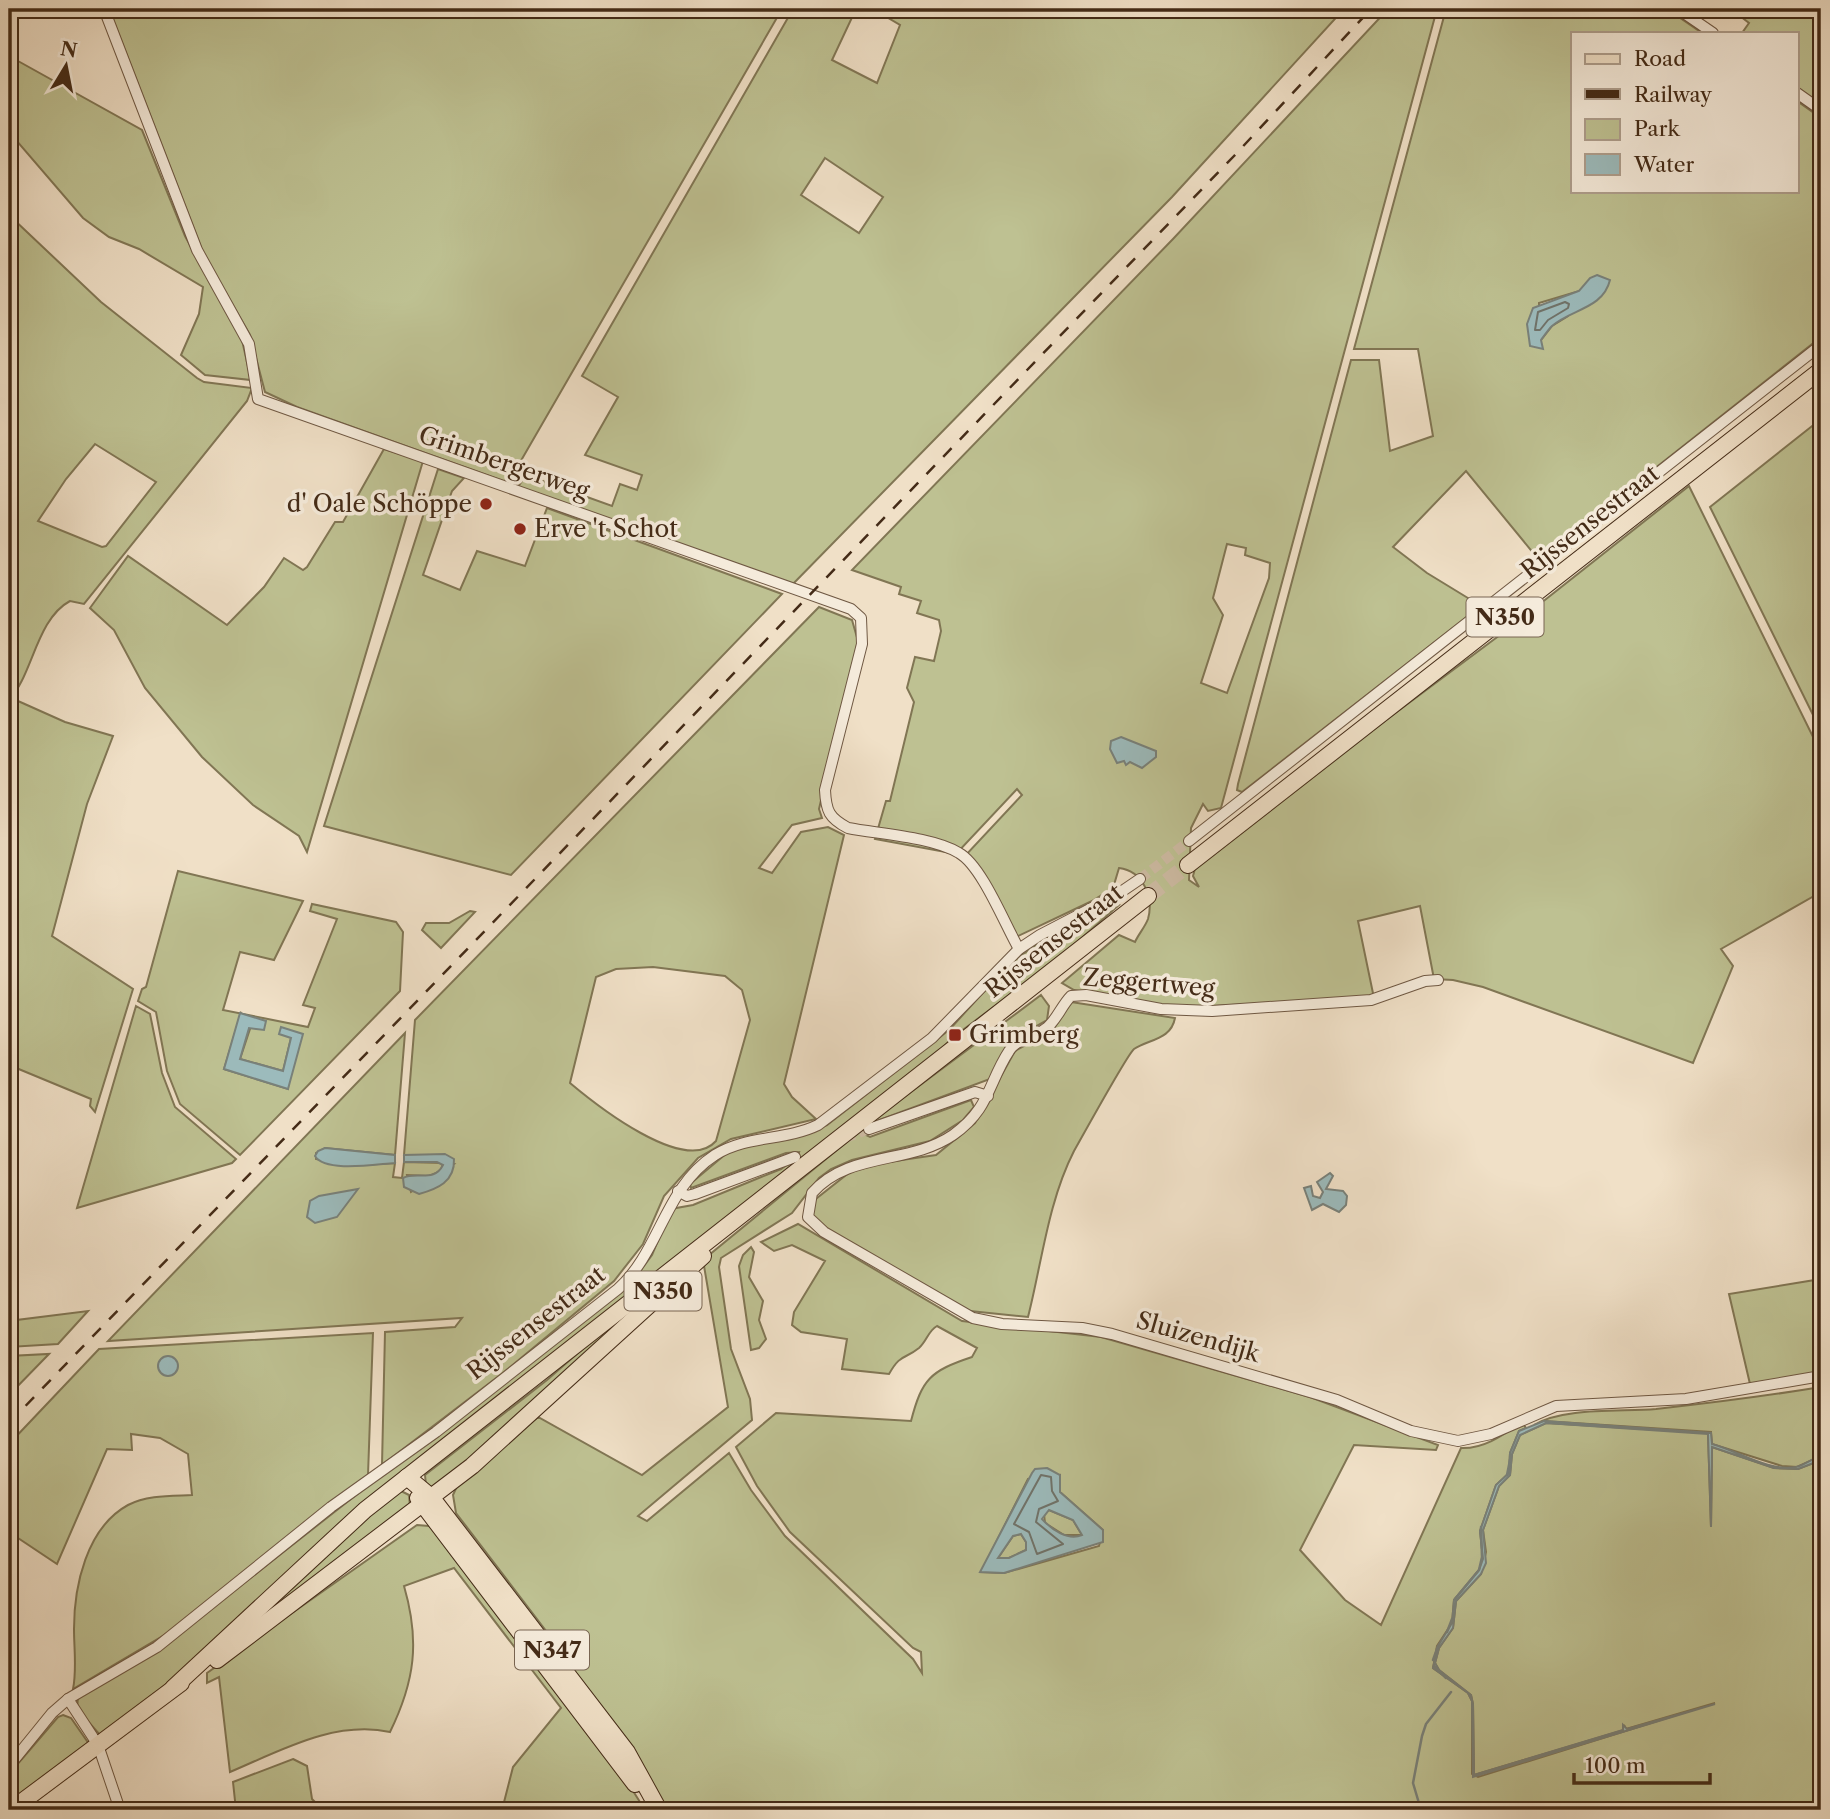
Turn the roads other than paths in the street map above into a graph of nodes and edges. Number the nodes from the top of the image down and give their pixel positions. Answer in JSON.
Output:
{"nodes":[{"id":1,"x":104,"y":9,"type":"edge"},
{"id":2,"x":1678,"y":9,"type":"edge"},
{"id":3,"x":1712,"y":32,"type":"edge"},
{"id":4,"x":1798,"y":94,"type":"edge"},
{"id":5,"x":1821,"y":110,"type":"edge"},
{"id":6,"x":1821,"y":345,"type":"edge"},
{"id":7,"x":1821,"y":370,"type":"edge"},
{"id":8,"x":1189,"y":841,"type":"tunnel mouth"},
{"id":9,"x":1188,"y":865,"type":"tunnel mouth"},
{"id":10,"x":1140,"y":879,"type":"tunnel mouth"},
{"id":11,"x":1148,"y":896,"type":"tunnel mouth"},
{"id":12,"x":1019,"y":949,"type":"junction"},
{"id":13,"x":1438,"y":980,"type":"dead end"},
{"id":14,"x":988,"y":1096,"type":"junction"},
{"id":15,"x":869,"y":1129,"type":"tunnel mouth"},
{"id":16,"x":796,"y":1157,"type":"dead end"},
{"id":17,"x":677,"y":1191,"type":"junction"},
{"id":18,"x":758,"y":1204,"type":"junction"},
{"id":19,"x":1821,"y":1377,"type":"edge"},
{"id":20,"x":407,"y":1477,"type":"junction"},
{"id":21,"x":427,"y":1502,"type":"junction"},
{"id":22,"x":173,"y":1688,"type":"junction"},
{"id":23,"x":68,"y":1699,"type":"junction"},
{"id":24,"x":98,"y":1745,"type":"junction"},
{"id":25,"x":9,"y":1766,"type":"edge"},
{"id":26,"x":11,"y":1810,"type":"edge"},
{"id":27,"x":117,"y":1810,"type":"edge"},
{"id":28,"x":651,"y":1810,"type":"edge"},
{"id":29,"x":659,"y":1810,"type":"edge"}],
"edges":[{"from":1,"to":12,"type":"street","name":"Grimbergerweg"},
{"from":2,"to":3,"type":"street"},
{"from":4,"to":5,"type":"street"},
{"from":6,"to":8,"type":"street","name":"Rijssensestraat"},
{"from":7,"to":9,"type":"main road","name":"Rijssensestraat","number":"N350"},
{"from":10,"to":12,"type":"street","name":"Rijssensestraat"},
{"from":11,"to":18,"type":"main road","name":"Rijssensestraat","number":"N350"},
{"from":12,"to":17,"type":"street","name":"Rijssensestraat"},
{"from":13,"to":14,"type":"street","name":"Zeggertweg"},
{"from":14,"to":15,"type":"street"},
{"from":14,"to":19,"type":"street","name":"Sluizendijk"},
{"from":16,"to":17,"type":"street"},
{"from":17,"to":23,"type":"street","name":"Rijssensestraat"},
{"from":18,"to":20,"type":"main road","name":"Rijssensestraat","number":"N350"},
{"from":18,"to":21,"type":"main road","name":"Rijssensestraat","number":"N350"},
{"from":20,"to":21,"type":"main road","number":"N347"},
{"from":20,"to":22,"type":"main road","name":"Rijssensestraat"},
{"from":21,"to":22,"type":"main road","name":"Rijssensestraat"},
{"from":21,"to":28,"type":"main road","number":"N347"},
{"from":21,"to":29,"type":"main road","number":"N347"},
{"from":22,"to":24,"type":"main road","name":"Rijssensestraat"},
{"from":23,"to":24,"type":"street"},
{"from":23,"to":25,"type":"street","name":"Rijssensestraat"},
{"from":24,"to":26,"type":"main road","name":"Rijssensestraat"},
{"from":24,"to":27,"type":"street"}]}
